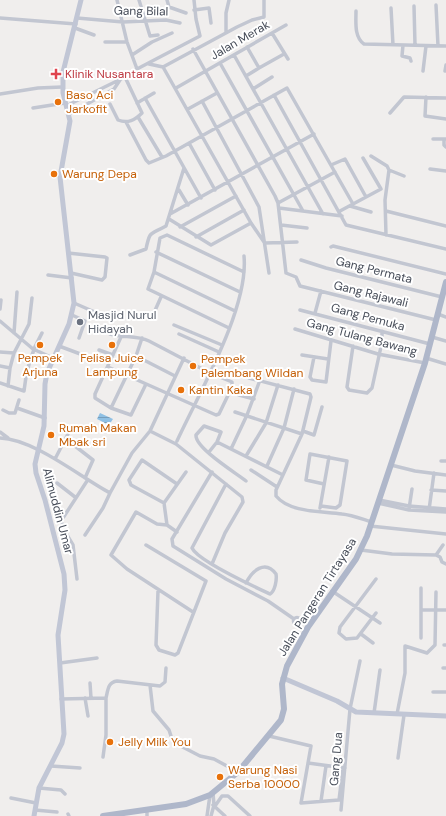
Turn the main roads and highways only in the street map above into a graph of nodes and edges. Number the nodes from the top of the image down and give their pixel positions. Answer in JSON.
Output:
{"nodes":[{"id":1,"x":446,"y":282,"type":"edge"},
{"id":2,"x":443,"y":301,"type":"edge"},
{"id":3,"x":147,"y":813,"type":"edge"},
{"id":4,"x":105,"y":816,"type":"edge"}],
"edges":[{"from":1,"to":2,"type":"main road","name":"Jalan Pangeran Tirtayasa"},
{"from":2,"to":3,"type":"main road","name":"Jalan Pangeran Tirtayasa"},
{"from":3,"to":4,"type":"main road","name":"Jalan Pangeran Tirtayasa"}]}
